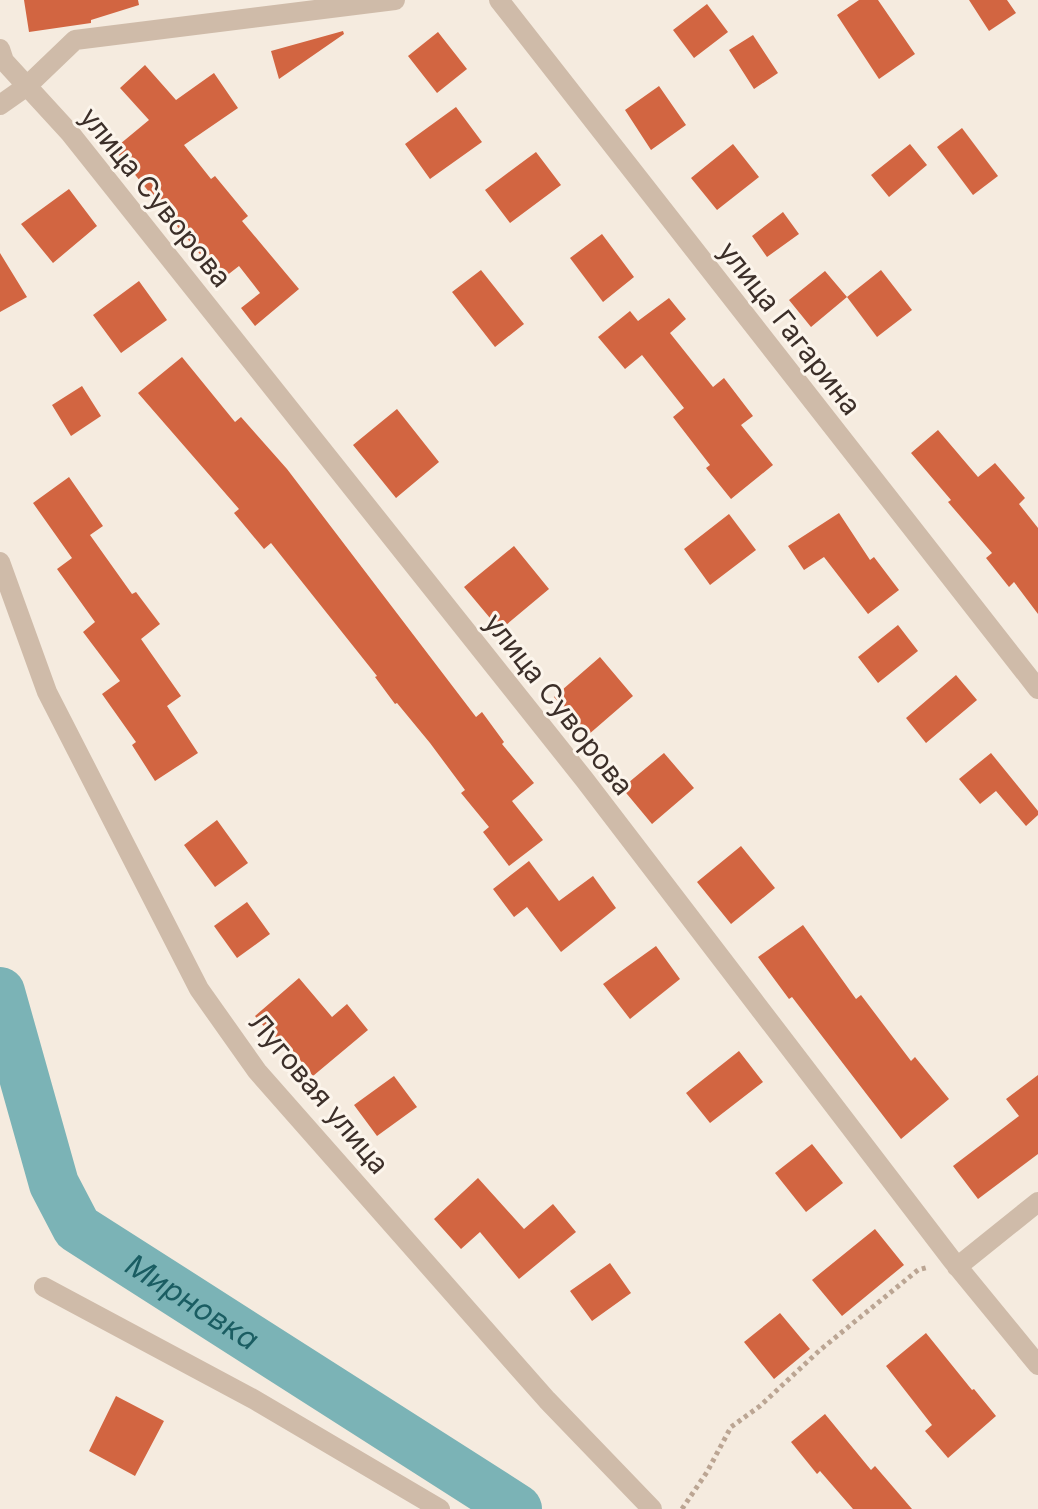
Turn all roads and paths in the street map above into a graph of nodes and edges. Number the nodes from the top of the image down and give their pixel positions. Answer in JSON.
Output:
{"nodes":[{"id":1,"x":395,"y":0,"type":"edge"},
{"id":2,"x":499,"y":0,"type":"edge"},
{"id":3,"x":0,"y":49,"type":"edge"},
{"id":4,"x":27,"y":86,"type":"junction"},
{"id":5,"x":0,"y":105,"type":"edge"},
{"id":6,"x":0,"y":562,"type":"edge"},
{"id":7,"x":1038,"y":689,"type":"edge"},
{"id":8,"x":1038,"y":1202,"type":"edge"},
{"id":9,"x":954,"y":1263,"type":"junction"},
{"id":10,"x":44,"y":1287,"type":"dead end"},
{"id":11,"x":1038,"y":1365,"type":"edge"},
{"id":12,"x":440,"y":1509,"type":"edge"},
{"id":13,"x":652,"y":1509,"type":"edge"},
{"id":14,"x":682,"y":1509,"type":"edge"}],
"edges":[{"from":1,"to":4,"type":"street"},
{"from":2,"to":7,"type":"street","name":"улица Гагарина"},
{"from":3,"to":4,"type":"street","name":"улица Суворова"},
{"from":4,"to":5,"type":"street"},
{"from":4,"to":9,"type":"street","name":"улица Суворова"},
{"from":6,"to":13,"type":"street","name":"Луговая улица"},
{"from":8,"to":9,"type":"street"},
{"from":9,"to":11,"type":"street","name":"улица Суворова"},
{"from":9,"to":14,"type":"path"},
{"from":10,"to":12,"type":"street"}]}
